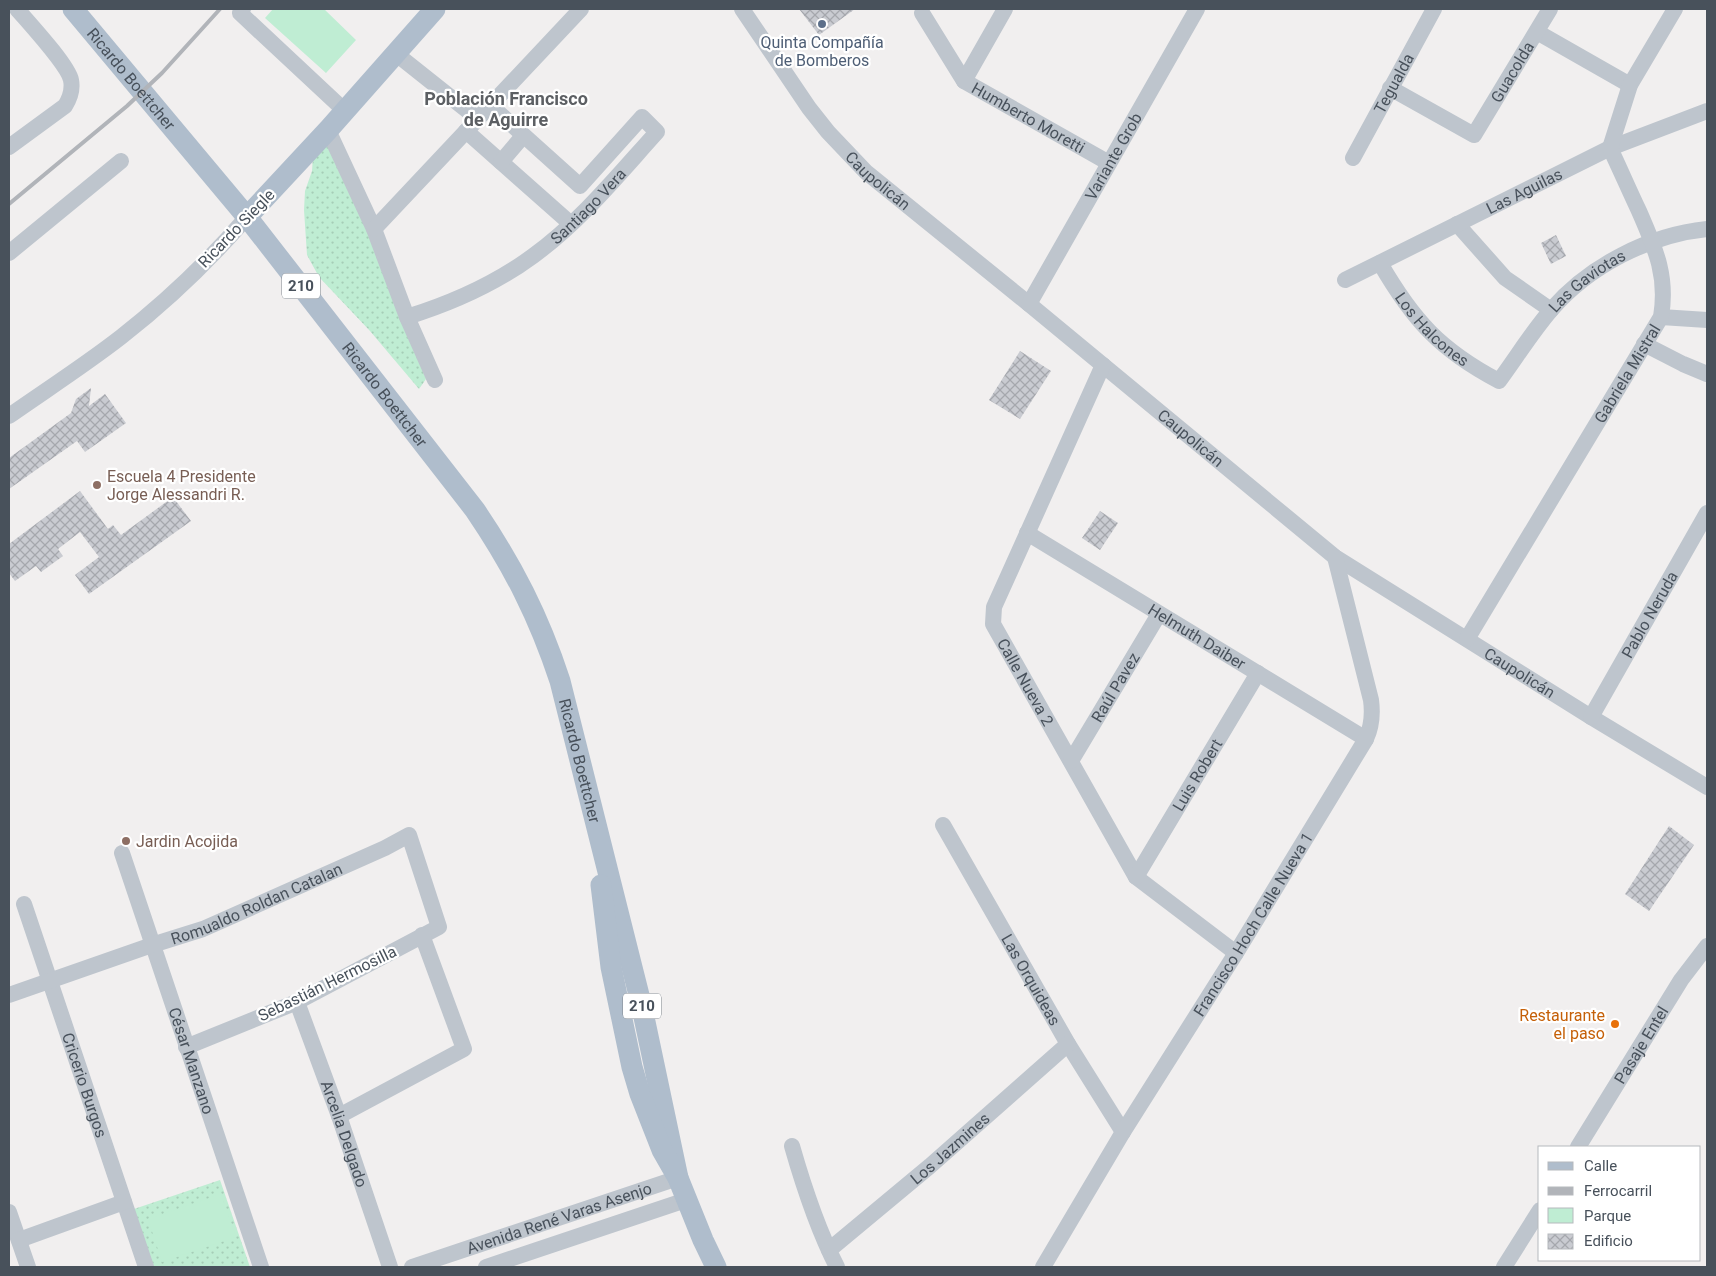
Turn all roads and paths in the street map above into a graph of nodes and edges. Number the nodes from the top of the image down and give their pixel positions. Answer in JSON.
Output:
{"nodes":[{"id":1,"x":17,"y":9,"type":"edge"},
{"id":2,"x":73,"y":9,"type":"edge"},
{"id":3,"x":243,"y":9,"type":"edge"},
{"id":4,"x":435,"y":9,"type":"edge"},
{"id":5,"x":581,"y":9,"type":"edge"},
{"id":6,"x":742,"y":9,"type":"edge"},
{"id":7,"x":1006,"y":9,"type":"edge"},
{"id":8,"x":1197,"y":9,"type":"edge"},
{"id":9,"x":1434,"y":9,"type":"edge"},
{"id":10,"x":1550,"y":9,"type":"edge"},
{"id":11,"x":1675,"y":9,"type":"edge"},
{"id":12,"x":922,"y":13,"type":"dead end"},
{"id":13,"x":1536,"y":32,"type":"junction"},
{"id":14,"x":395,"y":53,"type":"junction"},
{"id":15,"x":964,"y":81,"type":"junction"},
{"id":16,"x":1630,"y":85,"type":"junction"},
{"id":17,"x":1390,"y":88,"type":"junction"},
{"id":18,"x":491,"y":106,"type":"junction"},
{"id":19,"x":345,"y":111,"type":"junction"},
{"id":20,"x":1707,"y":111,"type":"edge"},
{"id":21,"x":478,"y":119,"type":"junction"},
{"id":22,"x":328,"y":130,"type":"junction"},
{"id":23,"x":466,"y":131,"type":"junction"},
{"id":24,"x":523,"y":136,"type":"junction"},
{"id":25,"x":9,"y":147,"type":"edge"},
{"id":26,"x":1610,"y":148,"type":"junction"},
{"id":27,"x":1353,"y":158,"type":"dead end"},
{"id":28,"x":121,"y":161,"type":"dead end"},
{"id":29,"x":501,"y":162,"type":"junction"},
{"id":30,"x":1109,"y":163,"type":"junction"},
{"id":31,"x":247,"y":217,"type":"junction"},
{"id":32,"x":571,"y":224,"type":"junction"},
{"id":33,"x":1457,"y":224,"type":"junction"},
{"id":34,"x":374,"y":229,"type":"junction"},
{"id":35,"x":1707,"y":229,"type":"edge"},
{"id":36,"x":1653,"y":242,"type":"junction"},
{"id":37,"x":9,"y":253,"type":"edge"},
{"id":38,"x":1380,"y":263,"type":"junction"},
{"id":39,"x":1345,"y":280,"type":"dead end"},
{"id":40,"x":1030,"y":304,"type":"junction"},
{"id":41,"x":1551,"y":310,"type":"junction"},
{"id":42,"x":407,"y":317,"type":"junction"},
{"id":43,"x":1661,"y":317,"type":"junction"},
{"id":44,"x":1707,"y":320,"type":"edge"},
{"id":45,"x":1644,"y":344,"type":"junction"},
{"id":46,"x":1103,"y":365,"type":"junction"},
{"id":47,"x":1707,"y":374,"type":"edge"},
{"id":48,"x":434,"y":380,"type":"dead end"},
{"id":49,"x":1499,"y":381,"type":"joint"},
{"id":50,"x":9,"y":416,"type":"edge"},
{"id":51,"x":1707,"y":514,"type":"edge"},
{"id":52,"x":1027,"y":533,"type":"junction"},
{"id":53,"x":1335,"y":557,"type":"junction"},
{"id":54,"x":1159,"y":614,"type":"junction"},
{"id":55,"x":1467,"y":639,"type":"junction"},
{"id":56,"x":1258,"y":674,"type":"junction"},
{"id":57,"x":1591,"y":717,"type":"junction"},
{"id":58,"x":1366,"y":739,"type":"junction"},
{"id":59,"x":1072,"y":761,"type":"junction"},
{"id":60,"x":1707,"y":787,"type":"edge"},
{"id":61,"x":943,"y":825,"type":"dead end"},
{"id":62,"x":122,"y":853,"type":"dead end"},
{"id":63,"x":1136,"y":877,"type":"junction"},
{"id":64,"x":24,"y":904,"type":"dead end"},
{"id":65,"x":440,"y":927,"type":"joint"},
{"id":66,"x":422,"y":935,"type":"junction"},
{"id":67,"x":152,"y":945,"type":"junction"},
{"id":68,"x":1707,"y":946,"type":"edge"},
{"id":69,"x":1236,"y":953,"type":"junction"},
{"id":70,"x":50,"y":982,"type":"junction"},
{"id":71,"x":9,"y":995,"type":"edge"},
{"id":72,"x":297,"y":1002,"type":"junction"},
{"id":73,"x":1068,"y":1044,"type":"junction"},
{"id":74,"x":186,"y":1047,"type":"junction"},
{"id":75,"x":338,"y":1116,"type":"junction"},
{"id":76,"x":1123,"y":1132,"type":"junction"},
{"id":77,"x":792,"y":1146,"type":"dead end"},
{"id":78,"x":1579,"y":1146,"type":"edge"},
{"id":79,"x":678,"y":1178,"type":"junction"},
{"id":80,"x":686,"y":1200,"type":"junction"},
{"id":81,"x":124,"y":1202,"type":"junction"},
{"id":82,"x":9,"y":1212,"type":"edge"},
{"id":83,"x":1538,"y":1213,"type":"edge"},
{"id":84,"x":512,"y":1234,"type":"junction"},
{"id":85,"x":19,"y":1240,"type":"junction"},
{"id":86,"x":828,"y":1250,"type":"junction"},
{"id":87,"x":519,"y":1256,"type":"junction"},
{"id":88,"x":28,"y":1267,"type":"edge"},
{"id":89,"x":146,"y":1267,"type":"edge"},
{"id":90,"x":261,"y":1267,"type":"edge"},
{"id":91,"x":390,"y":1267,"type":"edge"},
{"id":92,"x":412,"y":1267,"type":"edge"},
{"id":93,"x":486,"y":1267,"type":"edge"},
{"id":94,"x":716,"y":1267,"type":"edge"},
{"id":95,"x":837,"y":1267,"type":"edge"},
{"id":96,"x":1043,"y":1267,"type":"edge"},
{"id":97,"x":1504,"y":1267,"type":"edge"}],
"edges":[{"from":1,"to":25,"type":"street"},
{"from":2,"to":31,"type":"main road","name":"Ricardo Boettcher","number":"210"},
{"from":3,"to":19,"type":"street"},
{"from":4,"to":14,"type":"main road","name":"Ricardo Siegle"},
{"from":5,"to":18,"type":"street"},
{"from":6,"to":40,"type":"street","name":"Caupolicán"},
{"from":7,"to":15,"type":"street"},
{"from":8,"to":30,"type":"street","name":"Variante Grob"},
{"from":9,"to":17,"type":"street","name":"Tegualda"},
{"from":10,"to":13,"type":"street","name":"Guacolda"},
{"from":11,"to":16,"type":"street"},
{"from":12,"to":15,"type":"street","name":"Humberto Moretti"},
{"from":13,"to":16,"type":"street"},
{"from":13,"to":17,"type":"street","name":"Guacolda"},
{"from":14,"to":19,"type":"main road","name":"Ricardo Siegle"},
{"from":14,"to":21,"type":"street"},
{"from":15,"to":30,"type":"street","name":"Humberto Moretti"},
{"from":16,"to":26,"type":"street"},
{"from":17,"to":27,"type":"street","name":"Tegualda"},
{"from":18,"to":21,"type":"street"},
{"from":18,"to":24,"type":"street"},
{"from":19,"to":22,"type":"main road","name":"Ricardo Siegle"},
{"from":20,"to":26,"type":"street","name":"Las Aguilas"},
{"from":21,"to":23,"type":"street"},
{"from":22,"to":31,"type":"main road","name":"Ricardo Siegle"},
{"from":22,"to":34,"type":"street"},
{"from":23,"to":29,"type":"street"},
{"from":23,"to":34,"type":"street"},
{"from":24,"to":29,"type":"street"},
{"from":24,"to":32,"type":"street","name":"Santiago Vera"},
{"from":26,"to":33,"type":"street","name":"Las Aguilas"},
{"from":26,"to":36,"type":"street","name":"Gabriela Mistral"},
{"from":28,"to":37,"type":"street"},
{"from":29,"to":32,"type":"street"},
{"from":30,"to":40,"type":"street","name":"Variante Grob"},
{"from":31,"to":50,"type":"street","name":"Ricardo Siegle"},
{"from":31,"to":79,"type":"main road","name":"Ricardo Boettcher","number":"210"},
{"from":32,"to":42,"type":"street","name":"Santiago Vera"},
{"from":33,"to":38,"type":"street","name":"Las Aguilas"},
{"from":33,"to":41,"type":"street"},
{"from":34,"to":42,"type":"street"},
{"from":35,"to":36,"type":"street","name":"Las Gaviotas"},
{"from":36,"to":41,"type":"street","name":"Las Gaviotas"},
{"from":36,"to":43,"type":"street","name":"Gabriela Mistral"},
{"from":38,"to":39,"type":"street","name":"Las Aguilas"},
{"from":38,"to":49,"type":"street","name":"Los Halcones"},
{"from":40,"to":46,"type":"street","name":"Caupolicán"},
{"from":41,"to":49,"type":"street","name":"Las Gaviotas"},
{"from":42,"to":48,"type":"street"},
{"from":43,"to":44,"type":"street"},
{"from":43,"to":45,"type":"street","name":"Gabriela Mistral"},
{"from":45,"to":47,"type":"street"},
{"from":45,"to":55,"type":"street","name":"Gabriela Mistral"},
{"from":46,"to":52,"type":"street","name":"Calle Nueva 2"},
{"from":46,"to":53,"type":"street","name":"Caupolicán"},
{"from":51,"to":57,"type":"street","name":"Pablo Neruda"},
{"from":52,"to":54,"type":"street","name":"Helmuth Daiber"},
{"from":52,"to":59,"type":"street","name":"Calle Nueva 2"},
{"from":53,"to":55,"type":"street","name":"Caupolicán"},
{"from":53,"to":58,"type":"street","name":"Francisco Hoch Calle Nueva 1"},
{"from":54,"to":56,"type":"street","name":"Helmuth Daiber"},
{"from":54,"to":59,"type":"street","name":"Raúl Pavez"},
{"from":55,"to":57,"type":"street","name":"Caupolicán"},
{"from":56,"to":58,"type":"street","name":"Helmuth Daiber"},
{"from":56,"to":63,"type":"street","name":"Luis Robert"},
{"from":57,"to":60,"type":"street","name":"Caupolicán"},
{"from":58,"to":69,"type":"street","name":"Francisco Hoch Calle Nueva 1"},
{"from":59,"to":63,"type":"street","name":"Calle Nueva 2"},
{"from":61,"to":73,"type":"street","name":"Las Orquideas"},
{"from":62,"to":67,"type":"street","name":"César Manzano"},
{"from":63,"to":69,"type":"street","name":"Calle Nueva 2"},
{"from":64,"to":70,"type":"street","name":"Cricerio Burgos"},
{"from":65,"to":66,"type":"street","name":"Sebastián Hermosilla"},
{"from":65,"to":67,"type":"street","name":"Romualdo Roldan Catalan"},
{"from":66,"to":72,"type":"street","name":"Sebastián Hermosilla"},
{"from":66,"to":75,"type":"street"},
{"from":67,"to":70,"type":"street","name":"Romualdo Roldan Catalan"},
{"from":67,"to":74,"type":"street","name":"César Manzano"},
{"from":68,"to":78,"type":"street","name":"Pasaje Entel"},
{"from":69,"to":76,"type":"street","name":"Francisco Hoch Calle Nueva 1"},
{"from":70,"to":71,"type":"street","name":"Romualdo Roldan Catalan"},
{"from":70,"to":81,"type":"street","name":"Cricerio Burgos"},
{"from":72,"to":74,"type":"street","name":"Sebastián Hermosilla"},
{"from":72,"to":75,"type":"street","name":"Arcelia Delgado"},
{"from":73,"to":76,"type":"street","name":"Las Orquideas"},
{"from":73,"to":86,"type":"street","name":"Los Jazmines"},
{"from":74,"to":90,"type":"street","name":"César Manzano"},
{"from":75,"to":91,"type":"street","name":"Arcelia Delgado"},
{"from":76,"to":96,"type":"street","name":"Francisco Hoch Calle Nueva 1"},
{"from":77,"to":86,"type":"street"},
{"from":79,"to":80,"type":"main road","name":"Ricardo Boettcher","number":"210"},
{"from":79,"to":84,"type":"street","name":"Avenida René Varas Asenjo"},
{"from":80,"to":87,"type":"street","name":"Avenida René Varas Asenjo"},
{"from":80,"to":94,"type":"main road","name":"Ricardo Boettcher","number":"210"},
{"from":81,"to":85,"type":"street"},
{"from":81,"to":89,"type":"street","name":"Cricerio Burgos"},
{"from":82,"to":85,"type":"street"},
{"from":83,"to":97,"type":"street"},
{"from":84,"to":87,"type":"street"},
{"from":84,"to":92,"type":"street","name":"Avenida René Varas Asenjo"},
{"from":85,"to":88,"type":"street"},
{"from":86,"to":95,"type":"street"},
{"from":87,"to":93,"type":"street","name":"Avenida René Varas Asenjo"}]}
